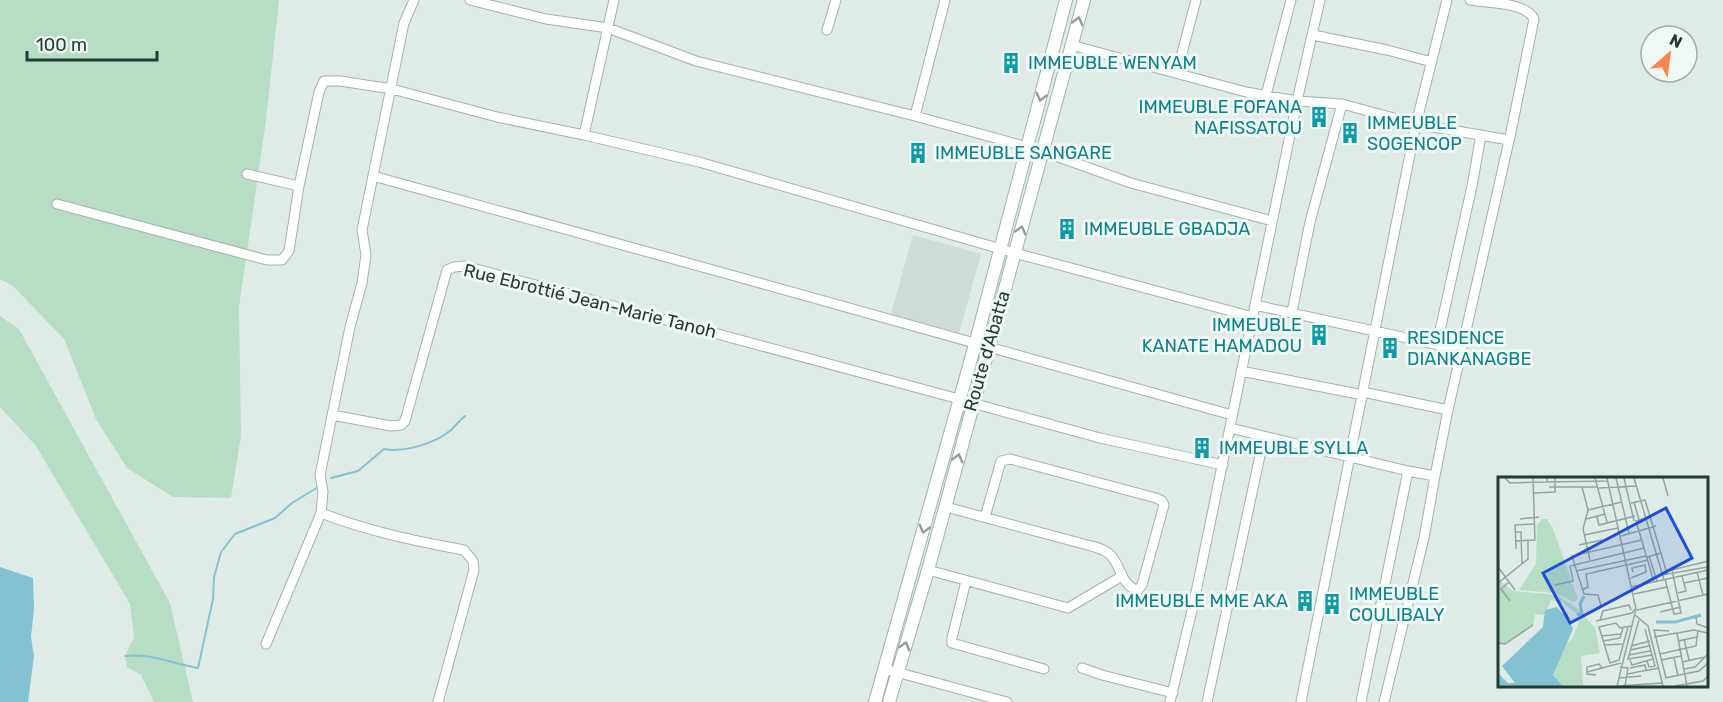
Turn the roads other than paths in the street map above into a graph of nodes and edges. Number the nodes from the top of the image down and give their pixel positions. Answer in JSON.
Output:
{"nodes":[{"id":1,"x":414,"y":0,"type":"edge"},
{"id":2,"x":470,"y":0,"type":"edge"},
{"id":3,"x":614,"y":0,"type":"edge"},
{"id":4,"x":836,"y":0,"type":"edge"},
{"id":5,"x":945,"y":0,"type":"edge"},
{"id":6,"x":1066,"y":0,"type":"edge"},
{"id":7,"x":1084,"y":0,"type":"edge"},
{"id":8,"x":1196,"y":0,"type":"edge"},
{"id":9,"x":1291,"y":0,"type":"edge"},
{"id":10,"x":1320,"y":0,"type":"edge"},
{"id":11,"x":1447,"y":0,"type":"edge"},
{"id":12,"x":1470,"y":0,"type":"edge"},
{"id":13,"x":1511,"y":2,"type":"edge"},
{"id":14,"x":608,"y":28,"type":"junction"},
{"id":15,"x":827,"y":30,"type":"dead end"},
{"id":16,"x":1313,"y":35,"type":"junction"},
{"id":17,"x":1071,"y":45,"type":"junction"},
{"id":18,"x":1432,"y":62,"type":"junction"},
{"id":19,"x":1177,"y":72,"type":"junction"},
{"id":20,"x":392,"y":89,"type":"junction"},
{"id":21,"x":1266,"y":96,"type":"junction"},
{"id":22,"x":1297,"y":101,"type":"junction"},
{"id":23,"x":1342,"y":104,"type":"junction"},
{"id":24,"x":915,"y":116,"type":"junction"},
{"id":25,"x":1416,"y":124,"type":"junction"},
{"id":26,"x":584,"y":135,"type":"junction"},
{"id":27,"x":1481,"y":135,"type":"junction"},
{"id":28,"x":1509,"y":140,"type":"junction"},
{"id":29,"x":1028,"y":147,"type":"junction"},
{"id":30,"x":1042,"y":151,"type":"junction"},
{"id":31,"x":247,"y":174,"type":"dead end"},
{"id":32,"x":373,"y":176,"type":"junction"},
{"id":33,"x":299,"y":186,"type":"junction"},
{"id":34,"x":57,"y":204,"type":"dead end"},
{"id":35,"x":1272,"y":221,"type":"junction"},
{"id":36,"x":1000,"y":249,"type":"junction"},
{"id":37,"x":1015,"y":254,"type":"junction"},
{"id":38,"x":1255,"y":304,"type":"junction"},
{"id":39,"x":1292,"y":312,"type":"junction"},
{"id":40,"x":1252,"y":317,"type":"junction"},
{"id":41,"x":1375,"y":330,"type":"junction"},
{"id":42,"x":976,"y":341,"type":"junction"},
{"id":43,"x":1437,"y":344,"type":"junction"},
{"id":44,"x":989,"y":345,"type":"junction"},
{"id":45,"x":1462,"y":350,"type":"junction"},
{"id":46,"x":1241,"y":371,"type":"junction"},
{"id":47,"x":1363,"y":393,"type":"junction"},
{"id":48,"x":958,"y":399,"type":"junction"},
{"id":49,"x":972,"y":403,"type":"junction"},
{"id":50,"x":1448,"y":410,"type":"junction"},
{"id":51,"x":1232,"y":415,"type":"junction"},
{"id":52,"x":332,"y":416,"type":"junction"},
{"id":53,"x":1230,"y":428,"type":"junction"},
{"id":54,"x":1264,"y":437,"type":"junction"},
{"id":55,"x":1350,"y":458,"type":"junction"},
{"id":56,"x":1223,"y":465,"type":"junction"},
{"id":57,"x":1408,"y":471,"type":"junction"},
{"id":58,"x":1435,"y":476,"type":"junction"},
{"id":59,"x":946,"y":507,"type":"junction"},
{"id":60,"x":321,"y":513,"type":"junction"},
{"id":61,"x":985,"y":517,"type":"junction"},
{"id":62,"x":928,"y":570,"type":"junction"},
{"id":63,"x":1122,"y":576,"type":"junction"},
{"id":64,"x":966,"y":581,"type":"junction"},
{"id":65,"x":266,"y":644,"type":"dead end"},
{"id":66,"x":1083,"y":668,"type":"dead end"},
{"id":67,"x":1044,"y":669,"type":"dead end"},
{"id":68,"x":891,"y":671,"type":"junction"},
{"id":69,"x":1171,"y":697,"type":"edge"},
{"id":70,"x":438,"y":702,"type":"edge"},
{"id":71,"x":875,"y":702,"type":"edge"},
{"id":72,"x":889,"y":702,"type":"edge"},
{"id":73,"x":1007,"y":702,"type":"edge"},
{"id":74,"x":1207,"y":702,"type":"edge"},
{"id":75,"x":1301,"y":702,"type":"edge"},
{"id":76,"x":1361,"y":702,"type":"edge"},
{"id":77,"x":1385,"y":702,"type":"edge"}],
"edges":[{"from":1,"to":20,"type":"street"},
{"from":2,"to":14,"type":"street"},
{"from":3,"to":14,"type":"street"},
{"from":4,"to":15,"type":"street"},
{"from":5,"to":24,"type":"street"},
{"from":6,"to":29,"type":"street","name":"Route d'Abatta","one_way":true},
{"from":17,"to":7,"type":"street","name":"Route d'Abatta","one_way":true},
{"from":8,"to":19,"type":"street"},
{"from":9,"to":21,"type":"street"},
{"from":10,"to":16,"type":"street"},
{"from":11,"to":18,"type":"street"},
{"from":12,"to":13,"type":"street"},
{"from":13,"to":28,"type":"street"},
{"from":14,"to":24,"type":"street"},
{"from":14,"to":26,"type":"street"},
{"from":16,"to":18,"type":"street"},
{"from":16,"to":22,"type":"street"},
{"from":17,"to":19,"type":"street"},
{"from":17,"to":30,"type":"street","name":"Route d'Abatta"},
{"from":18,"to":25,"type":"street"},
{"from":19,"to":21,"type":"street"},
{"from":20,"to":26,"type":"street"},
{"from":20,"to":32,"type":"street"},
{"from":20,"to":33,"type":"street"},
{"from":21,"to":22,"type":"street"},
{"from":22,"to":23,"type":"street"},
{"from":22,"to":35,"type":"street"},
{"from":23,"to":25,"type":"street"},
{"from":23,"to":39,"type":"street"},
{"from":24,"to":29,"type":"street"},
{"from":25,"to":27,"type":"street"},
{"from":25,"to":41,"type":"street"},
{"from":26,"to":36,"type":"street"},
{"from":27,"to":28,"type":"street"},
{"from":27,"to":43,"type":"street"},
{"from":28,"to":45,"type":"street"},
{"from":29,"to":30,"type":"street"},
{"from":29,"to":36,"type":"street","name":"Route d'Abatta"},
{"from":30,"to":35,"type":"street"},
{"from":37,"to":30,"type":"street","name":"Route d'Abatta","one_way":true},
{"from":31,"to":33,"type":"street"},
{"from":32,"to":42,"type":"street"},
{"from":32,"to":52,"type":"street"},
{"from":33,"to":34,"type":"street"},
{"from":35,"to":38,"type":"street"},
{"from":36,"to":37,"type":"street"},
{"from":36,"to":42,"type":"street","name":"Route d'Abatta"},
{"from":37,"to":40,"type":"street"},
{"from":37,"to":44,"type":"street","name":"Route d'Abatta"},
{"from":38,"to":39,"type":"street"},
{"from":38,"to":40,"type":"street"},
{"from":39,"to":41,"type":"street"},
{"from":40,"to":46,"type":"street"},
{"from":41,"to":43,"type":"street"},
{"from":41,"to":47,"type":"street"},
{"from":42,"to":44,"type":"street"},
{"from":42,"to":48,"type":"street","name":"Route d'Abatta"},
{"from":43,"to":45,"type":"street"},
{"from":44,"to":49,"type":"street","name":"Route d'Abatta"},
{"from":44,"to":51,"type":"street"},
{"from":45,"to":50,"type":"street"},
{"from":46,"to":47,"type":"street"},
{"from":46,"to":51,"type":"street"},
{"from":47,"to":50,"type":"street"},
{"from":47,"to":55,"type":"street"},
{"from":48,"to":52,"type":"street","name":"Rue Ebrottié Jean-Marie Tanoh"},
{"from":48,"to":68,"type":"street","name":"Route d'Abatta","one_way":true},
{"from":49,"to":56,"type":"street"},
{"from":59,"to":49,"type":"street","name":"Route d'Abatta","one_way":true},
{"from":50,"to":58,"type":"street"},
{"from":51,"to":53,"type":"street"},
{"from":52,"to":60,"type":"street"},
{"from":53,"to":54,"type":"street"},
{"from":53,"to":56,"type":"street"},
{"from":54,"to":55,"type":"street"},
{"from":54,"to":74,"type":"street"},
{"from":55,"to":57,"type":"street"},
{"from":55,"to":75,"type":"street"},
{"from":56,"to":69,"type":"street"},
{"from":57,"to":58,"type":"street"},
{"from":57,"to":76,"type":"street"},
{"from":58,"to":77,"type":"street"},
{"from":59,"to":61,"type":"street"},
{"from":59,"to":62,"type":"street","name":"Route d'Abatta"},
{"from":60,"to":65,"type":"street"},
{"from":60,"to":70,"type":"street"},
{"from":61,"to":63,"type":"street"},
{"from":61,"to":63,"type":"street"},
{"from":62,"to":64,"type":"street"},
{"from":68,"to":62,"type":"street","name":"Route d'Abatta","one_way":true},
{"from":63,"to":64,"type":"street"},
{"from":64,"to":67,"type":"street"},
{"from":66,"to":69,"type":"street"},
{"from":68,"to":71,"type":"street","name":"Route d'Abatta"},
{"from":68,"to":72,"type":"street","name":"Route d'Abatta"},
{"from":68,"to":73,"type":"street"}]}
